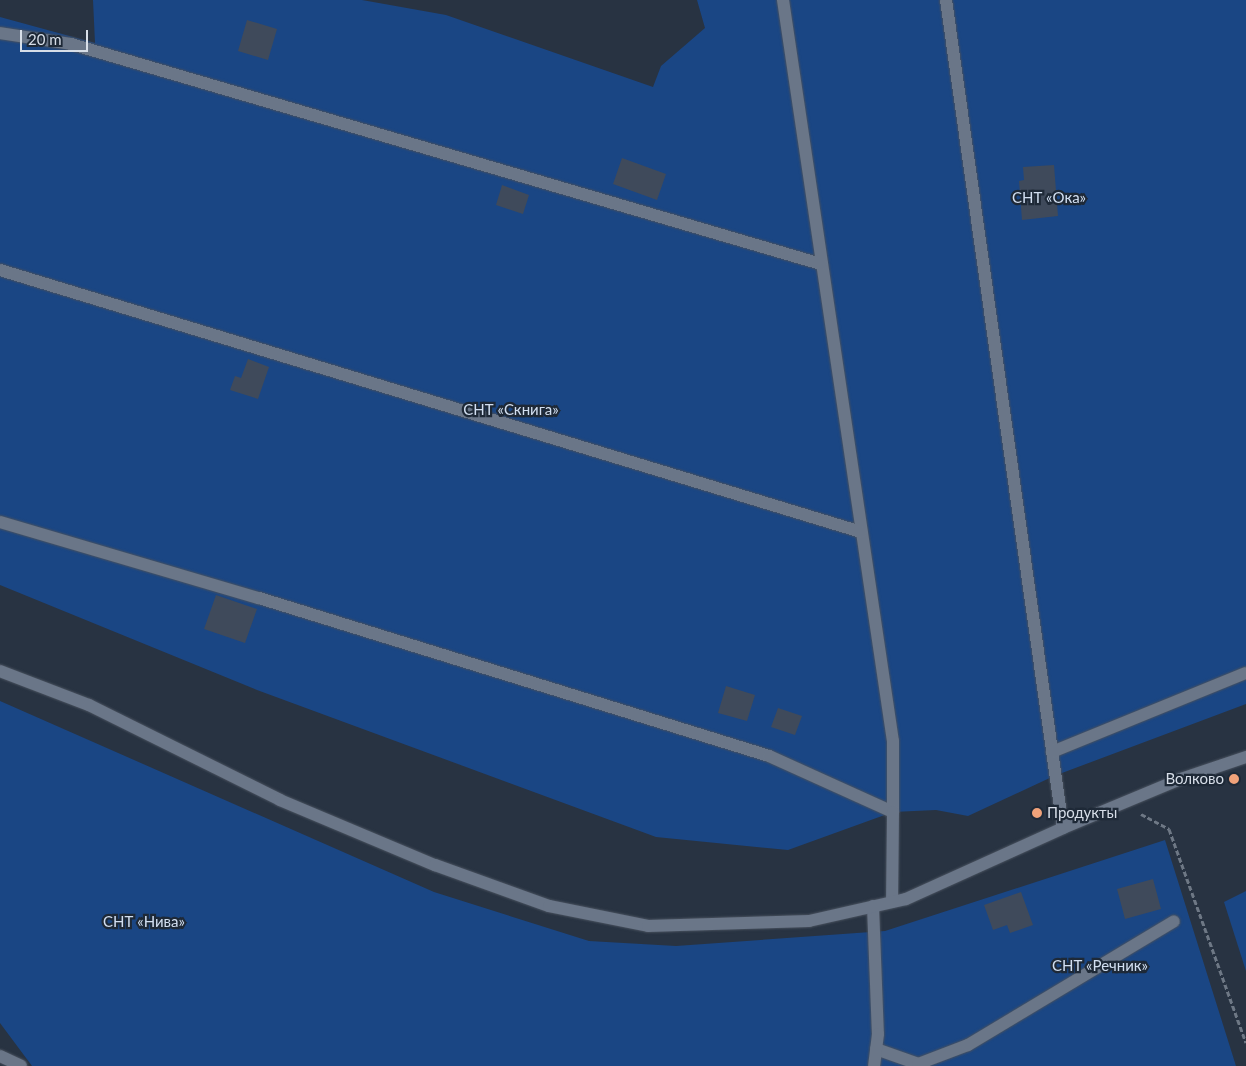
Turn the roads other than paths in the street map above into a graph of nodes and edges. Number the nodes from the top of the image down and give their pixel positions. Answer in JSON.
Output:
{"nodes":[{"id":1,"x":783,"y":0,"type":"edge"},
{"id":2,"x":946,"y":0,"type":"edge"},
{"id":3,"x":0,"y":33,"type":"edge"},
{"id":4,"x":821,"y":264,"type":"junction"},
{"id":5,"x":0,"y":270,"type":"edge"},
{"id":6,"x":0,"y":522,"type":"edge"},
{"id":7,"x":861,"y":532,"type":"junction"},
{"id":8,"x":0,"y":671,"type":"edge"},
{"id":9,"x":1246,"y":673,"type":"edge"},
{"id":10,"x":1052,"y":752,"type":"junction"},
{"id":11,"x":1246,"y":757,"type":"edge"},
{"id":12,"x":893,"y":812,"type":"junction"},
{"id":13,"x":1063,"y":828,"type":"junction"},
{"id":14,"x":892,"y":902,"type":"junction"},
{"id":15,"x":873,"y":906,"type":"junction"},
{"id":16,"x":1174,"y":921,"type":"dead end"},
{"id":17,"x":876,"y":1049,"type":"junction"},
{"id":18,"x":0,"y":1056,"type":"edge"},
{"id":19,"x":921,"y":1065,"type":"edge"},
{"id":20,"x":21,"y":1066,"type":"edge"},
{"id":21,"x":874,"y":1066,"type":"edge"}],
"edges":[{"from":1,"to":4,"type":"street"},
{"from":2,"to":10,"type":"street"},
{"from":3,"to":4,"type":"street"},
{"from":4,"to":7,"type":"street"},
{"from":5,"to":7,"type":"street"},
{"from":6,"to":12,"type":"street"},
{"from":7,"to":12,"type":"street"},
{"from":8,"to":15,"type":"street"},
{"from":9,"to":10,"type":"street"},
{"from":10,"to":13,"type":"street"},
{"from":11,"to":13,"type":"street"},
{"from":12,"to":14,"type":"street"},
{"from":13,"to":14,"type":"street"},
{"from":14,"to":15,"type":"street"},
{"from":15,"to":17,"type":"street"},
{"from":16,"to":19,"type":"street"},
{"from":17,"to":19,"type":"street"},
{"from":17,"to":21,"type":"street"},
{"from":18,"to":20,"type":"street"}]}
